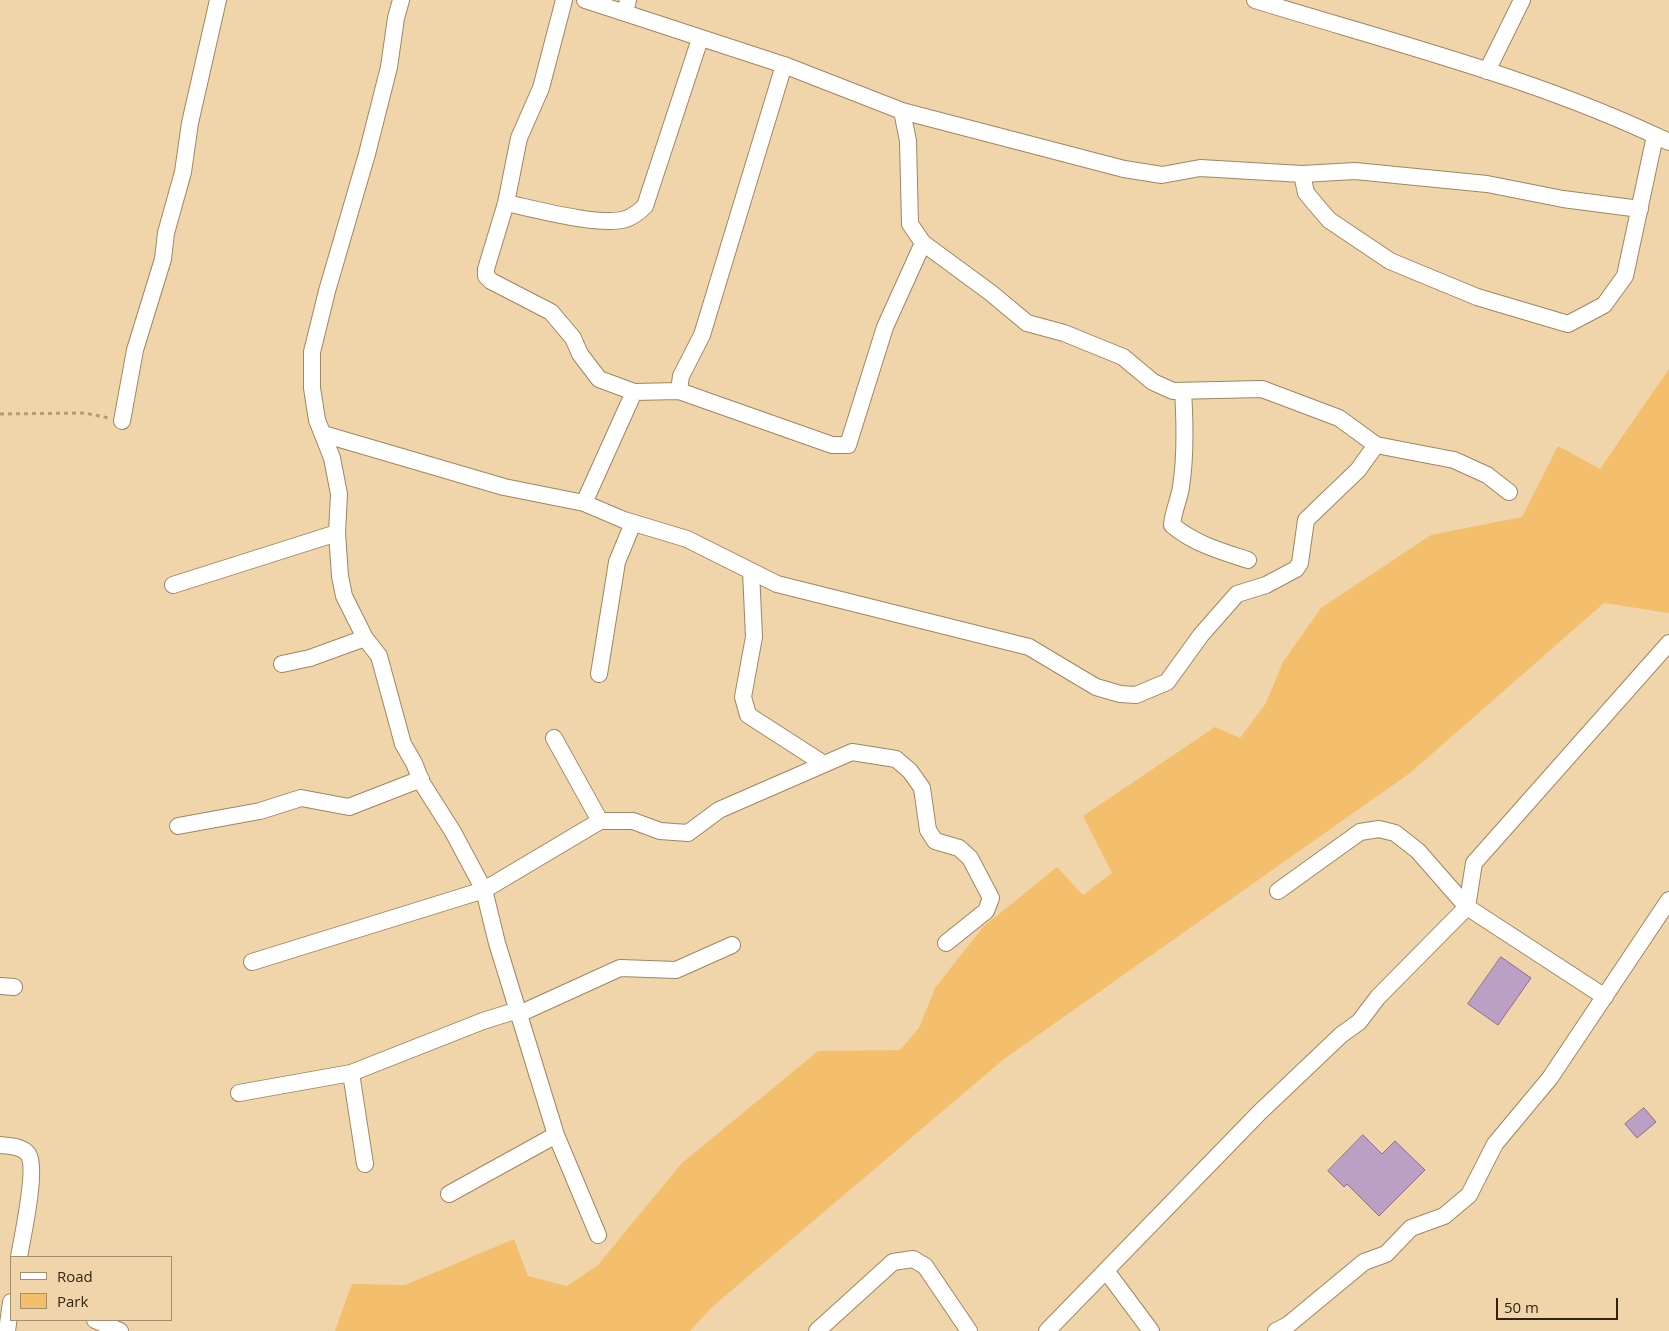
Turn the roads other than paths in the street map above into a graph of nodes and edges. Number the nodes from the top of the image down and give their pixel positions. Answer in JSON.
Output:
{"nodes":[{"id":1,"x":218,"y":0,"type":"edge"},
{"id":2,"x":401,"y":0,"type":"edge"},
{"id":3,"x":564,"y":0,"type":"edge"},
{"id":4,"x":585,"y":0,"type":"edge"},
{"id":5,"x":1255,"y":0,"type":"edge"},
{"id":6,"x":1522,"y":0,"type":"edge"},
{"id":7,"x":627,"y":7,"type":"edge"},
{"id":8,"x":700,"y":38,"type":"junction"},
{"id":9,"x":784,"y":65,"type":"junction"},
{"id":10,"x":1487,"y":72,"type":"junction"},
{"id":11,"x":902,"y":111,"type":"junction"},
{"id":12,"x":1662,"y":139,"type":"edge"},
{"id":13,"x":1302,"y":174,"type":"junction"},
{"id":14,"x":506,"y":203,"type":"junction"},
{"id":15,"x":1640,"y":209,"type":"junction"},
{"id":16,"x":924,"y":243,"type":"junction"},
{"id":17,"x":1183,"y":390,"type":"junction"},
{"id":18,"x":679,"y":391,"type":"junction"},
{"id":19,"x":634,"y":392,"type":"junction"},
{"id":20,"x":122,"y":421,"type":"road end"},
{"id":21,"x":322,"y":434,"type":"junction"},
{"id":22,"x":1376,"y":445,"type":"junction"},
{"id":23,"x":1510,"y":492,"type":"dead end"},
{"id":24,"x":584,"y":502,"type":"junction"},
{"id":25,"x":634,"y":523,"type":"junction"},
{"id":26,"x":337,"y":533,"type":"junction"},
{"id":27,"x":1248,"y":560,"type":"dead end"},
{"id":28,"x":751,"y":571,"type":"junction"},
{"id":29,"x":173,"y":585,"type":"dead end"},
{"id":30,"x":365,"y":638,"type":"junction"},
{"id":31,"x":1669,"y":643,"type":"edge"},
{"id":32,"x":282,"y":664,"type":"dead end"},
{"id":33,"x":599,"y":674,"type":"dead end"},
{"id":34,"x":554,"y":738,"type":"dead end"},
{"id":35,"x":824,"y":764,"type":"junction"},
{"id":36,"x":421,"y":779,"type":"junction"},
{"id":37,"x":600,"y":821,"type":"junction"},
{"id":38,"x":178,"y":826,"type":"dead end"},
{"id":39,"x":484,"y":890,"type":"junction"},
{"id":40,"x":1278,"y":891,"type":"dead end"},
{"id":41,"x":1669,"y":900,"type":"edge"},
{"id":42,"x":1467,"y":907,"type":"junction"},
{"id":43,"x":946,"y":943,"type":"dead end"},
{"id":44,"x":732,"y":945,"type":"dead end"},
{"id":45,"x":252,"y":962,"type":"dead end"},
{"id":46,"x":1605,"y":997,"type":"junction"},
{"id":47,"x":519,"y":1012,"type":"junction"},
{"id":48,"x":351,"y":1072,"type":"junction"},
{"id":49,"x":239,"y":1092,"type":"dead end"},
{"id":50,"x":556,"y":1135,"type":"junction"},
{"id":51,"x":0,"y":1145,"type":"edge"},
{"id":52,"x":365,"y":1164,"type":"dead end"},
{"id":53,"x":449,"y":1194,"type":"dead end"},
{"id":54,"x":598,"y":1235,"type":"dead end"},
{"id":55,"x":19,"y":1256,"type":"edge"},
{"id":56,"x":1107,"y":1272,"type":"junction"},
{"id":57,"x":10,"y":1308,"type":"edge"},
{"id":58,"x":97,"y":1321,"type":"edge"},
{"id":59,"x":1286,"y":1329,"type":"edge"},
{"id":60,"x":6,"y":1331,"type":"edge"},
{"id":61,"x":120,"y":1331,"type":"edge"},
{"id":62,"x":817,"y":1331,"type":"edge"},
{"id":63,"x":969,"y":1331,"type":"edge"},
{"id":64,"x":1047,"y":1331,"type":"edge"},
{"id":65,"x":1151,"y":1331,"type":"edge"}],
"edges":[{"from":1,"to":20,"type":"street"},
{"from":2,"to":21,"type":"street"},
{"from":3,"to":14,"type":"street"},
{"from":4,"to":7,"type":"street"},
{"from":5,"to":10,"type":"street"},
{"from":6,"to":10,"type":"street"},
{"from":7,"to":8,"type":"street"},
{"from":8,"to":9,"type":"street"},
{"from":8,"to":14,"type":"street"},
{"from":9,"to":11,"type":"street"},
{"from":9,"to":18,"type":"street"},
{"from":10,"to":12,"type":"street"},
{"from":11,"to":13,"type":"street"},
{"from":11,"to":16,"type":"street"},
{"from":12,"to":15,"type":"street"},
{"from":13,"to":15,"type":"street"},
{"from":13,"to":15,"type":"street"},
{"from":14,"to":19,"type":"street"},
{"from":16,"to":17,"type":"street"},
{"from":16,"to":18,"type":"street"},
{"from":17,"to":22,"type":"street"},
{"from":17,"to":27,"type":"street"},
{"from":18,"to":19,"type":"street"},
{"from":19,"to":24,"type":"street"},
{"from":21,"to":24,"type":"street"},
{"from":21,"to":26,"type":"street"},
{"from":22,"to":23,"type":"street"},
{"from":22,"to":28,"type":"street"},
{"from":24,"to":25,"type":"street"},
{"from":25,"to":28,"type":"street"},
{"from":25,"to":33,"type":"street"},
{"from":26,"to":29,"type":"street"},
{"from":26,"to":30,"type":"street"},
{"from":28,"to":35,"type":"street"},
{"from":30,"to":32,"type":"street"},
{"from":30,"to":36,"type":"street"},
{"from":31,"to":42,"type":"street"},
{"from":34,"to":37,"type":"street"},
{"from":35,"to":37,"type":"street"},
{"from":35,"to":43,"type":"street"},
{"from":36,"to":38,"type":"street"},
{"from":36,"to":39,"type":"street"},
{"from":37,"to":39,"type":"street"},
{"from":39,"to":45,"type":"street"},
{"from":39,"to":47,"type":"street"},
{"from":40,"to":42,"type":"street"},
{"from":41,"to":46,"type":"street"},
{"from":42,"to":46,"type":"street"},
{"from":42,"to":56,"type":"street"},
{"from":44,"to":47,"type":"street"},
{"from":46,"to":59,"type":"street"},
{"from":47,"to":48,"type":"street"},
{"from":47,"to":50,"type":"street"},
{"from":48,"to":49,"type":"street"},
{"from":48,"to":52,"type":"street"},
{"from":50,"to":53,"type":"street"},
{"from":50,"to":54,"type":"street"},
{"from":51,"to":55,"type":"street"},
{"from":56,"to":64,"type":"street"},
{"from":56,"to":65,"type":"street"},
{"from":57,"to":60,"type":"street"},
{"from":58,"to":61,"type":"street"},
{"from":62,"to":63,"type":"street"}]}
